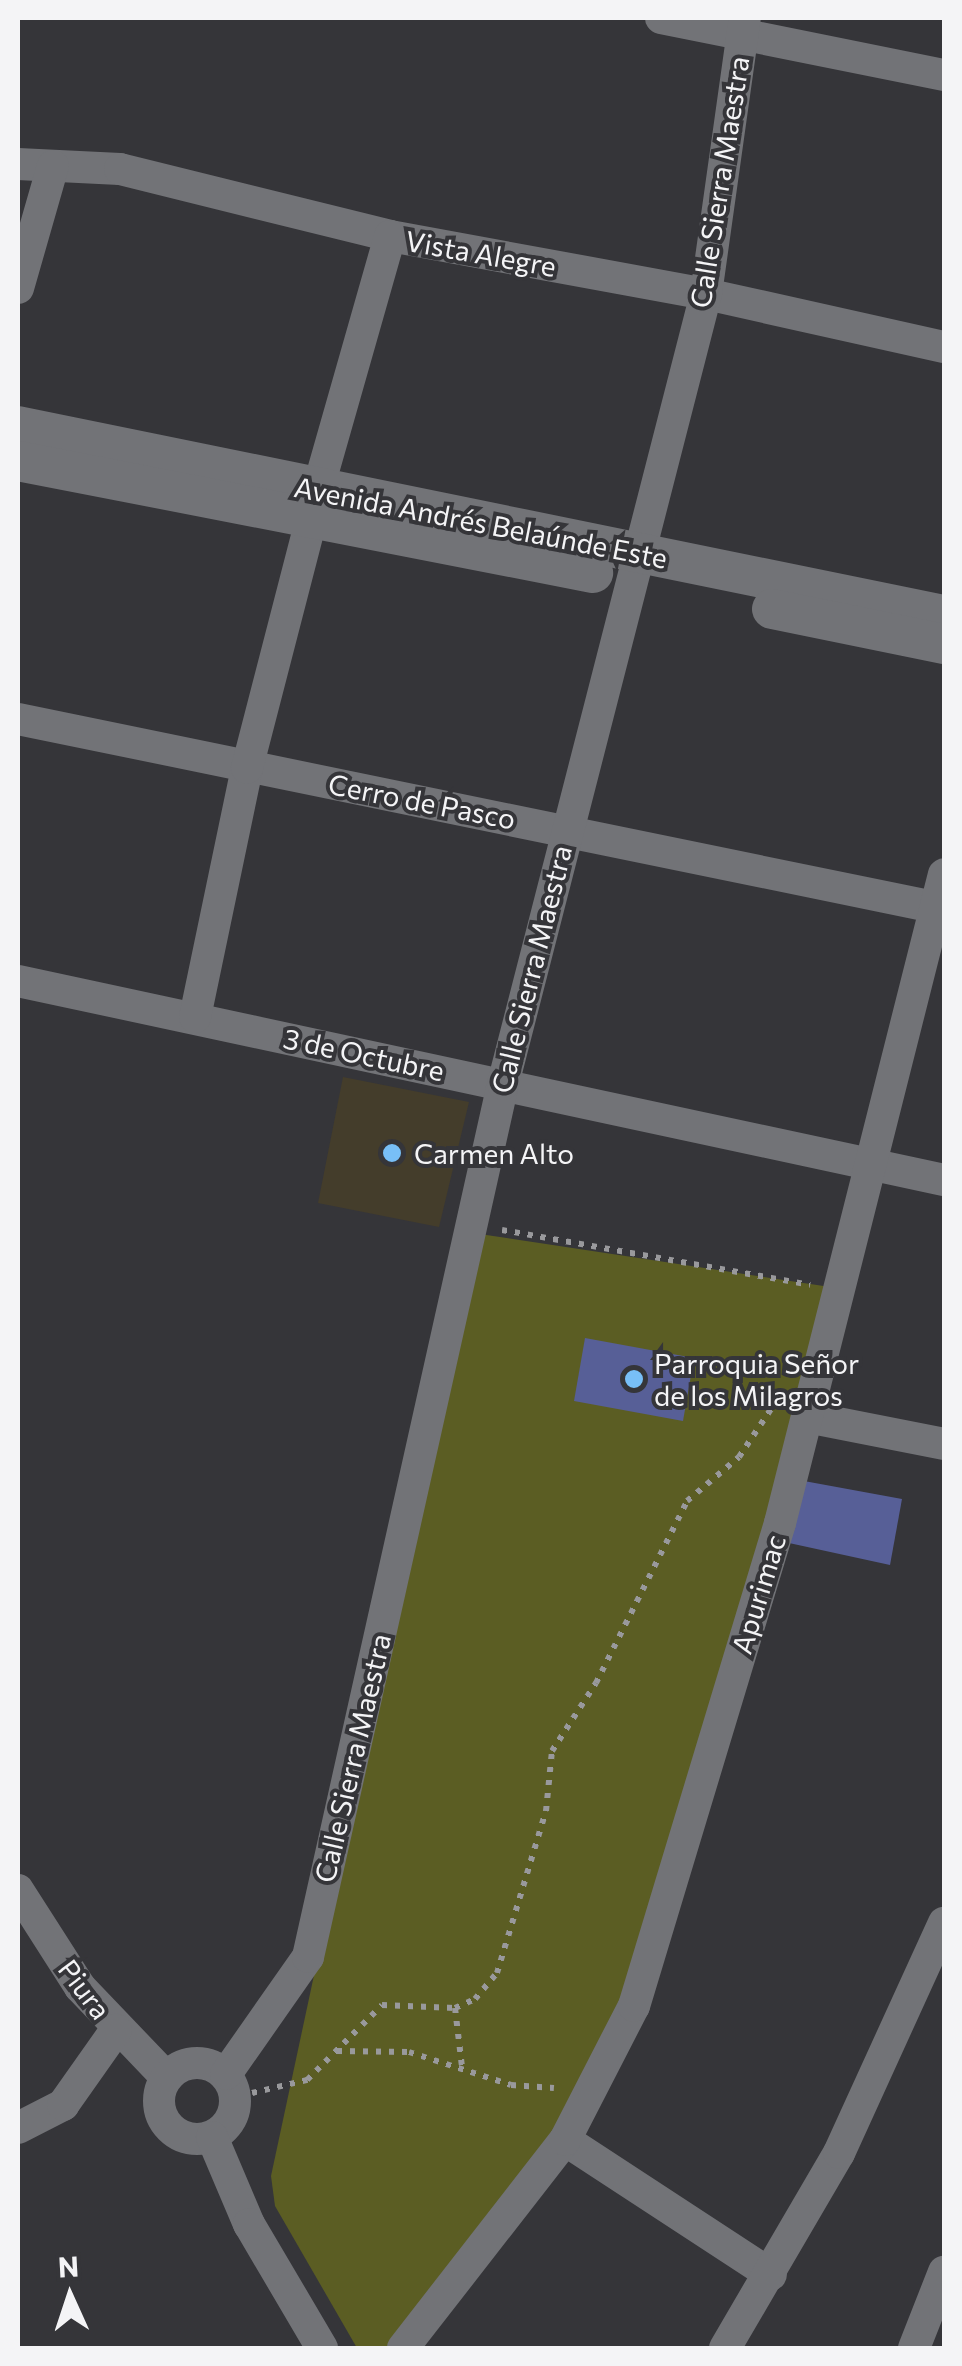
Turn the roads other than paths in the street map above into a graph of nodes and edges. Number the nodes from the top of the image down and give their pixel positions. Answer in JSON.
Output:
{"nodes":[{"id":1,"x":661,"y":18,"type":"edge"},
{"id":2,"x":744,"y":25,"type":"edge"},
{"id":3,"x":944,"y":75,"type":"edge"},
{"id":4,"x":18,"y":164,"type":"edge"},
{"id":5,"x":53,"y":166,"type":"junction"},
{"id":6,"x":390,"y":236,"type":"junction"},
{"id":7,"x":18,"y":288,"type":"edge"},
{"id":8,"x":706,"y":294,"type":"junction"},
{"id":9,"x":944,"y":347,"type":"edge"},
{"id":10,"x":18,"y":426,"type":"edge"},
{"id":11,"x":18,"y":461,"type":"edge"},
{"id":12,"x":315,"y":503,"type":"junction"},
{"id":13,"x":636,"y":567,"type":"junction"},
{"id":14,"x":944,"y":615,"type":"edge"},
{"id":15,"x":944,"y":644,"type":"edge"},
{"id":16,"x":18,"y":719,"type":"edge"},
{"id":17,"x":246,"y":768,"type":"junction"},
{"id":18,"x":565,"y":828,"type":"junction"},
{"id":19,"x":944,"y":874,"type":"edge"},
{"id":20,"x":940,"y":908,"type":"edge"},
{"id":21,"x":18,"y":980,"type":"edge"},
{"id":22,"x":196,"y":1017,"type":"junction"},
{"id":23,"x":502,"y":1084,"type":"junction"},
{"id":24,"x":872,"y":1163,"type":"junction"},
{"id":25,"x":944,"y":1180,"type":"edge"},
{"id":26,"x":811,"y":1403,"type":"junction"},
{"id":27,"x":944,"y":1444,"type":"edge"},
{"id":28,"x":18,"y":1890,"type":"edge"},
{"id":29,"x":944,"y":1923,"type":"edge"},
{"id":30,"x":116,"y":2030,"type":"junction"},
{"id":31,"x":166,"y":2077,"type":"junction"},
{"id":32,"x":231,"y":2085,"type":"junction"},
{"id":33,"x":18,"y":2128,"type":"edge"},
{"id":34,"x":212,"y":2137,"type":"junction"},
{"id":35,"x":565,"y":2140,"type":"junction"},
{"id":36,"x":944,"y":2272,"type":"edge"},
{"id":37,"x":771,"y":2275,"type":"junction"},
{"id":38,"x":322,"y":2348,"type":"edge"},
{"id":39,"x":403,"y":2348,"type":"edge"},
{"id":40,"x":724,"y":2348,"type":"edge"},
{"id":41,"x":914,"y":2348,"type":"edge"}],
"edges":[{"from":1,"to":2,"type":"street"},
{"from":2,"to":3,"type":"street"},
{"from":2,"to":8,"type":"street","name":"Calle Sierra Maestra"},
{"from":4,"to":5,"type":"street","name":"Vista Alegre"},
{"from":5,"to":6,"type":"street","name":"Vista Alegre"},
{"from":5,"to":7,"type":"street"},
{"from":6,"to":8,"type":"street","name":"Vista Alegre"},
{"from":6,"to":12,"type":"street"},
{"from":8,"to":9,"type":"street","name":"Vista Alegre"},
{"from":8,"to":13,"type":"street","name":"Calle Sierra Maestra"},
{"from":10,"to":12,"type":"street","name":"Avenida Andrés Belaúnde Este"},
{"from":11,"to":12,"type":"street","name":"Avenida Andrés Belaúnde Este"},
{"from":12,"to":13,"type":"street","name":"Avenida Andrés Belaúnde Este"},
{"from":12,"to":17,"type":"street"},
{"from":13,"to":14,"type":"street","name":"Avenida Andrés Belaúnde Este"},
{"from":13,"to":15,"type":"street","name":"Avenida Andrés Belaúnde Este"},
{"from":13,"to":18,"type":"street","name":"Calle Sierra Maestra"},
{"from":16,"to":17,"type":"street","name":"Cerro de Pasco"},
{"from":17,"to":18,"type":"street","name":"Cerro de Pasco"},
{"from":17,"to":22,"type":"street"},
{"from":18,"to":20,"type":"street","name":"Cerro de Pasco"},
{"from":18,"to":23,"type":"street","name":"Calle Sierra Maestra"},
{"from":19,"to":20,"type":"street","name":"Apurimac"},
{"from":20,"to":24,"type":"street","name":"Apurimac"},
{"from":21,"to":22,"type":"street","name":"3 de Octubre"},
{"from":22,"to":23,"type":"street","name":"3 de Octubre"},
{"from":23,"to":24,"type":"street","name":"3 de Octubre"},
{"from":23,"to":32,"type":"street","name":"Calle Sierra Maestra"},
{"from":24,"to":25,"type":"street","name":"3 de Octubre"},
{"from":24,"to":26,"type":"street","name":"Apurimac"},
{"from":26,"to":27,"type":"street"},
{"from":26,"to":35,"type":"street","name":"Apurimac"},
{"from":28,"to":30,"type":"street","name":"Piura"},
{"from":29,"to":37,"type":"street"},
{"from":30,"to":31,"type":"street","name":"Piura"},
{"from":30,"to":33,"type":"street"},
{"from":31,"to":32,"type":"street"},
{"from":31,"to":34,"type":"street"},
{"from":32,"to":34,"type":"street"},
{"from":34,"to":38,"type":"street"},
{"from":35,"to":37,"type":"street"},
{"from":35,"to":39,"type":"street","name":"Apurimac"},
{"from":36,"to":41,"type":"street"},
{"from":37,"to":40,"type":"street"}]}
